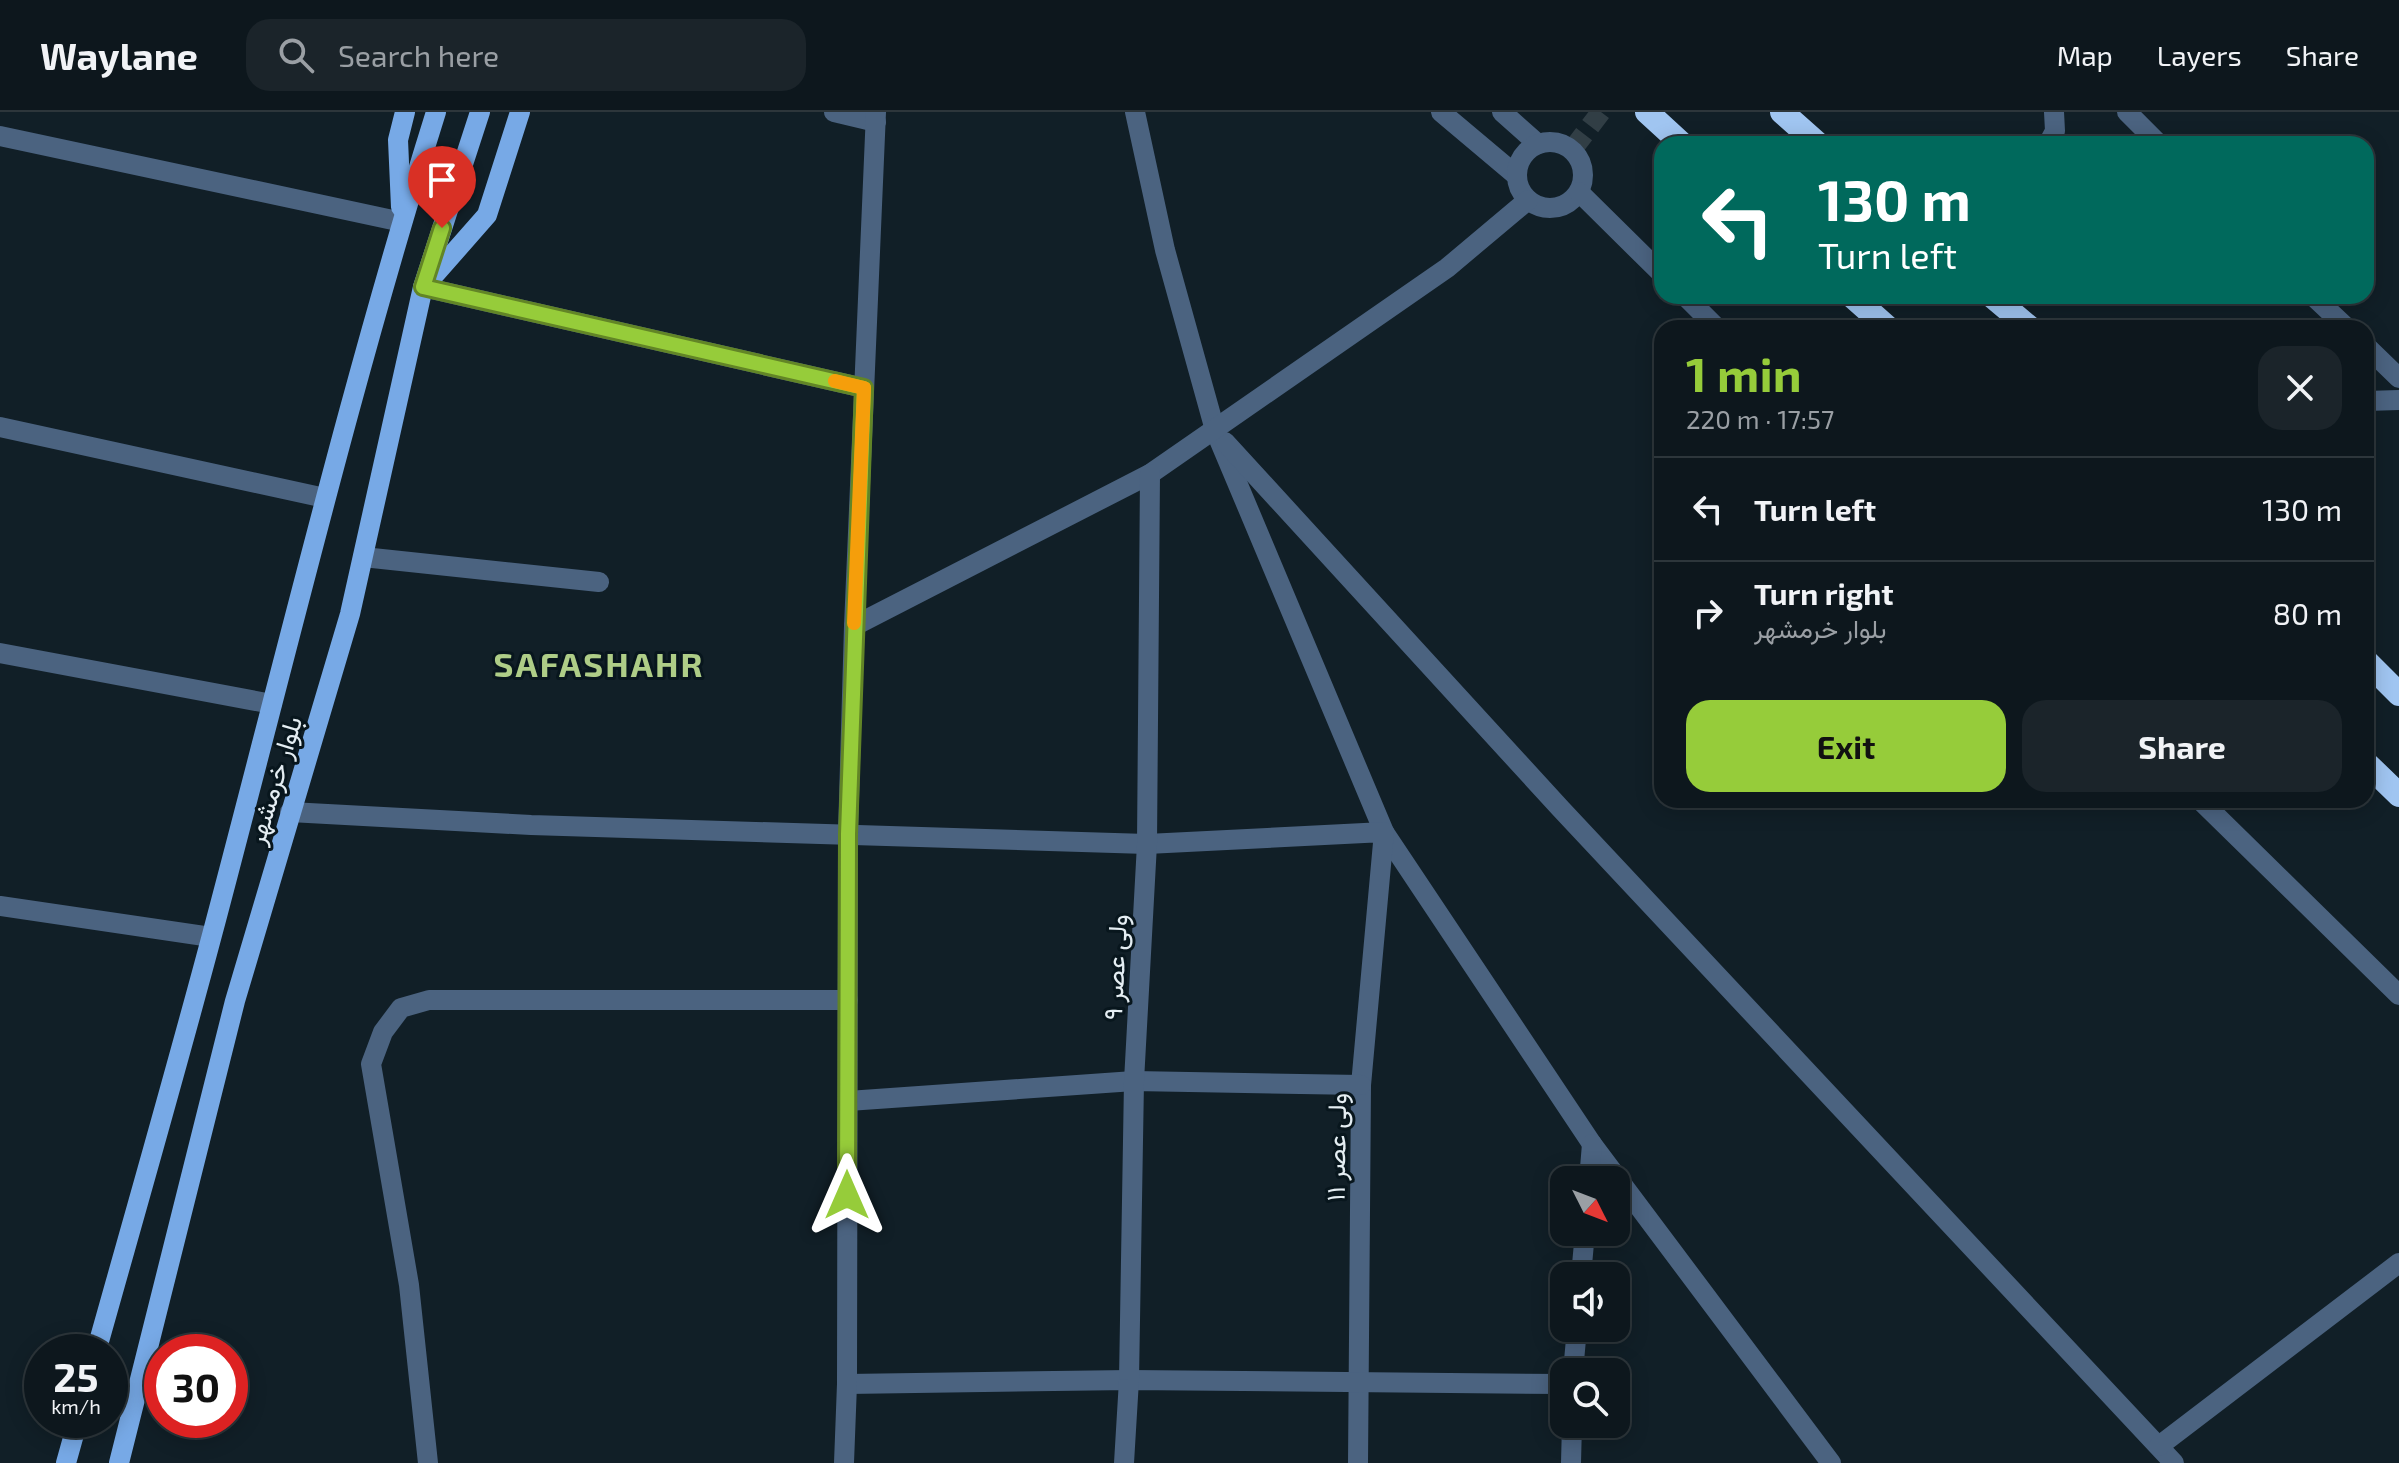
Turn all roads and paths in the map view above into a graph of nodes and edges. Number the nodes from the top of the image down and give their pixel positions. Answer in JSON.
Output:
{"nodes":[{"id":1,"x":405,"y":112,"type":"edge"},
{"id":2,"x":436,"y":112,"type":"edge"},
{"id":3,"x":480,"y":112,"type":"edge"},
{"id":4,"x":520,"y":112,"type":"edge"},
{"id":5,"x":834,"y":112,"type":"edge"},
{"id":6,"x":1135,"y":112,"type":"edge"},
{"id":7,"x":1441,"y":112,"type":"edge"},
{"id":8,"x":1502,"y":112,"type":"edge"},
{"id":9,"x":1647,"y":112,"type":"edge"},
{"id":10,"x":1782,"y":112,"type":"edge"},
{"id":11,"x":2054,"y":112,"type":"edge"},
{"id":12,"x":2127,"y":112,"type":"edge"},
{"id":13,"x":876,"y":117,"type":"edge"},
{"id":14,"x":0,"y":136,"type":"edge"},
{"id":15,"x":1673,"y":136,"type":"edge"},
{"id":16,"x":1809,"y":136,"type":"edge"},
{"id":17,"x":2052,"y":136,"type":"edge"},
{"id":18,"x":2151,"y":136,"type":"edge"},
{"id":19,"x":1538,"y":144,"type":"junction"},
{"id":20,"x":1517,"y":176,"type":"junction"},
{"id":21,"x":1579,"y":192,"type":"junction"},
{"id":22,"x":1528,"y":200,"type":"junction"},
{"id":23,"x":402,"y":222,"type":"junction"},
{"id":24,"x":1654,"y":266,"type":"edge"},
{"id":25,"x":423,"y":287,"type":"junction"},
{"id":26,"x":1693,"y":304,"type":"edge"},
{"id":27,"x":1861,"y":304,"type":"edge"},
{"id":28,"x":2002,"y":304,"type":"edge"},
{"id":29,"x":2322,"y":304,"type":"edge"},
{"id":30,"x":1709,"y":320,"type":"edge"},
{"id":31,"x":1879,"y":320,"type":"edge"},
{"id":32,"x":2020,"y":320,"type":"edge"},
{"id":33,"x":2338,"y":320,"type":"edge"},
{"id":34,"x":2374,"y":354,"type":"edge"},
{"id":35,"x":2399,"y":378,"type":"edge"},
{"id":36,"x":864,"y":388,"type":"junction"},
{"id":37,"x":2399,"y":400,"type":"edge"},
{"id":38,"x":2374,"y":401,"type":"edge"},
{"id":39,"x":0,"y":427,"type":"edge"},
{"id":40,"x":1215,"y":430,"type":"junction"},
{"id":41,"x":1150,"y":474,"type":"junction"},
{"id":42,"x":325,"y":498,"type":"junction"},
{"id":43,"x":363,"y":557,"type":"junction"},
{"id":44,"x":599,"y":582,"type":"dead end"},
{"id":45,"x":854,"y":626,"type":"junction"},
{"id":46,"x":0,"y":653,"type":"edge"},
{"id":47,"x":2374,"y":669,"type":"edge"},
{"id":48,"x":2399,"y":694,"type":"edge"},
{"id":49,"x":272,"y":704,"type":"junction"},
{"id":50,"x":2374,"y":771,"type":"edge"},
{"id":51,"x":2399,"y":795,"type":"edge"},
{"id":52,"x":2208,"y":808,"type":"edge"},
{"id":53,"x":290,"y":812,"type":"junction"},
{"id":54,"x":1384,"y":832,"type":"junction"},
{"id":55,"x":848,"y":834,"type":"junction"},
{"id":56,"x":1147,"y":844,"type":"junction"},
{"id":57,"x":0,"y":906,"type":"edge"},
{"id":58,"x":211,"y":937,"type":"junction"},
{"id":59,"x":2399,"y":995,"type":"edge"},
{"id":60,"x":848,"y":1000,"type":"junction"},
{"id":61,"x":1134,"y":1081,"type":"junction"},
{"id":62,"x":1361,"y":1085,"type":"junction"},
{"id":63,"x":848,"y":1101,"type":"junction"},
{"id":64,"x":1592,"y":1144,"type":"junction"},
{"id":65,"x":1590,"y":1166,"type":"edge"},
{"id":66,"x":2399,"y":1263,"type":"edge"},
{"id":67,"x":101,"y":1334,"type":"edge"},
{"id":68,"x":1129,"y":1380,"type":"junction"},
{"id":69,"x":1358,"y":1380,"type":"junction"},
{"id":70,"x":847,"y":1384,"type":"junction"},
{"id":71,"x":1550,"y":1384,"type":"edge"},
{"id":72,"x":73,"y":1438,"type":"edge"},
{"id":73,"x":1572,"y":1438,"type":"edge"},
{"id":74,"x":2159,"y":1446,"type":"junction"},
{"id":75,"x":66,"y":1463,"type":"edge"},
{"id":76,"x":119,"y":1463,"type":"edge"},
{"id":77,"x":428,"y":1463,"type":"edge"},
{"id":78,"x":844,"y":1463,"type":"edge"},
{"id":79,"x":1124,"y":1463,"type":"edge"},
{"id":80,"x":1358,"y":1463,"type":"edge"},
{"id":81,"x":1571,"y":1463,"type":"edge"},
{"id":82,"x":1831,"y":1463,"type":"edge"},
{"id":83,"x":2174,"y":1463,"type":"edge"}],
"edges":[{"from":1,"to":23,"type":"main road"},
{"from":2,"to":23,"type":"main road","name":"بلوار خرمشهر"},
{"from":3,"to":25,"type":"main road","name":"بلوار خرمشهر"},
{"from":4,"to":25,"type":"main road"},
{"from":5,"to":13,"type":"street"},
{"from":6,"to":40,"type":"street"},
{"from":7,"to":20,"type":"street"},
{"from":8,"to":19,"type":"street"},
{"from":9,"to":15,"type":"highway"},
{"from":10,"to":16,"type":"highway"},
{"from":11,"to":17,"type":"street"},
{"from":12,"to":18,"type":"street"},
{"from":13,"to":36,"type":"street"},
{"from":14,"to":23,"type":"street"},
{"from":19,"to":20,"type":"street"},
{"from":19,"to":21,"type":"street"},
{"from":20,"to":22,"type":"street"},
{"from":21,"to":22,"type":"street"},
{"from":21,"to":24,"type":"street"},
{"from":22,"to":40,"type":"street"},
{"from":23,"to":42,"type":"main road","name":"بلوار خرمشهر"},
{"from":25,"to":36,"type":"street"},
{"from":25,"to":43,"type":"main road","name":"بلوار خرمشهر"},
{"from":26,"to":30,"type":"street"},
{"from":27,"to":31,"type":"highway"},
{"from":28,"to":32,"type":"highway"},
{"from":29,"to":33,"type":"street"},
{"from":34,"to":35,"type":"street"},
{"from":36,"to":45,"type":"street"},
{"from":37,"to":38,"type":"street"},
{"from":39,"to":42,"type":"street"},
{"from":40,"to":41,"type":"street"},
{"from":40,"to":54,"type":"street"},
{"from":40,"to":74,"type":"street"},
{"from":41,"to":45,"type":"street"},
{"from":41,"to":56,"type":"street","name":"ولی عصر ۹"},
{"from":42,"to":49,"type":"main road","name":"بلوار خرمشهر"},
{"from":43,"to":44,"type":"street"},
{"from":43,"to":53,"type":"main road","name":"بلوار خرمشهر"},
{"from":45,"to":55,"type":"street"},
{"from":46,"to":49,"type":"street"},
{"from":47,"to":48,"type":"highway"},
{"from":49,"to":58,"type":"main road","name":"بلوار خرمشهر"},
{"from":50,"to":51,"type":"highway"},
{"from":52,"to":59,"type":"street"},
{"from":53,"to":55,"type":"street"},
{"from":53,"to":76,"type":"main road","name":"بلوار خرمشهر"},
{"from":54,"to":56,"type":"street"},
{"from":54,"to":62,"type":"street","name":"ولی عصر ۱۱"},
{"from":54,"to":64,"type":"street"},
{"from":55,"to":56,"type":"street"},
{"from":55,"to":60,"type":"street"},
{"from":56,"to":61,"type":"street","name":"ولی عصر ۹"},
{"from":57,"to":58,"type":"street"},
{"from":58,"to":67,"type":"main road","name":"بلوار خرمشهر"},
{"from":60,"to":63,"type":"street"},
{"from":60,"to":77,"type":"street"},
{"from":61,"to":62,"type":"street"},
{"from":61,"to":63,"type":"street"},
{"from":61,"to":68,"type":"street","name":"ولی عصر ۹"},
{"from":62,"to":69,"type":"street","name":"ولی عصر ۱۱"},
{"from":63,"to":70,"type":"street"},
{"from":64,"to":65,"type":"street"},
{"from":64,"to":82,"type":"street"},
{"from":66,"to":74,"type":"street"},
{"from":68,"to":69,"type":"street"},
{"from":68,"to":70,"type":"street"},
{"from":68,"to":79,"type":"street","name":"ولی عصر ۹"},
{"from":69,"to":71,"type":"street"},
{"from":69,"to":80,"type":"street","name":"ولی عصر ۱۱"},
{"from":70,"to":78,"type":"street"},
{"from":72,"to":75,"type":"main road"},
{"from":73,"to":81,"type":"street"},
{"from":74,"to":83,"type":"street"}]}
